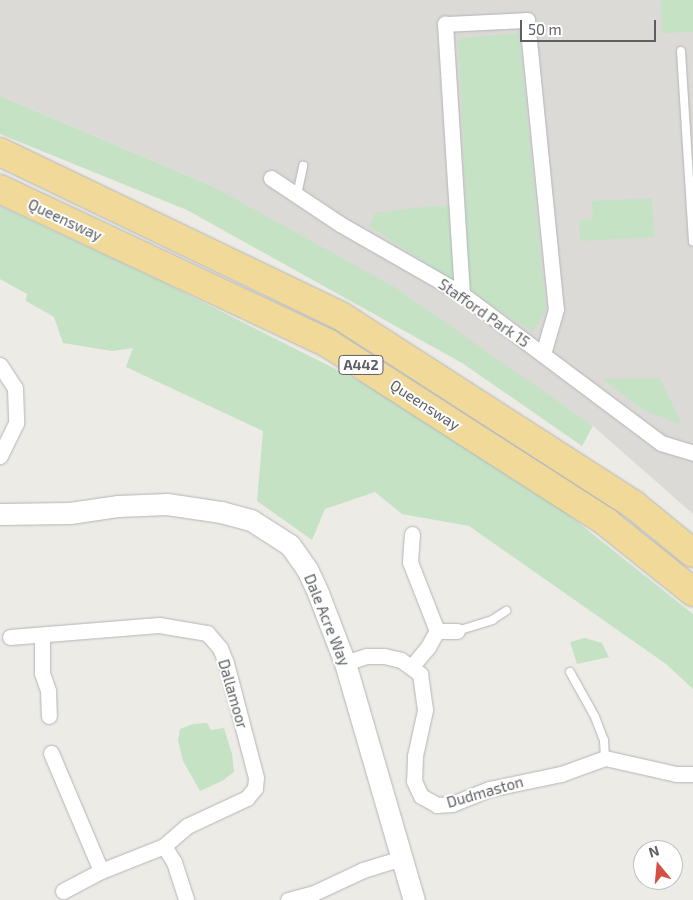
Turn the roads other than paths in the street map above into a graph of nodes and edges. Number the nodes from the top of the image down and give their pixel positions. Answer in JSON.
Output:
{"nodes":[{"id":1,"x":681,"y":51,"type":"dead end"},
{"id":2,"x":0,"y":152,"type":"edge"},
{"id":3,"x":303,"y":166,"type":"dead end"},
{"id":4,"x":271,"y":178,"type":"dead end"},
{"id":5,"x":0,"y":189,"type":"edge"},
{"id":6,"x":297,"y":195,"type":"junction"},
{"id":7,"x":693,"y":242,"type":"edge"},
{"id":8,"x":462,"y":294,"type":"junction"},
{"id":9,"x":543,"y":354,"type":"junction"},
{"id":10,"x":0,"y":365,"type":"edge"},
{"id":11,"x":693,"y":453,"type":"edge"},
{"id":12,"x":0,"y":456,"type":"edge"},
{"id":13,"x":0,"y":514,"type":"edge"},
{"id":14,"x":412,"y":534,"type":"dead end"},
{"id":15,"x":693,"y":553,"type":"edge"},
{"id":16,"x":693,"y":592,"type":"edge"},
{"id":17,"x":506,"y":611,"type":"dead end"},
{"id":18,"x":437,"y":631,"type":"junction"},
{"id":19,"x":458,"y":631,"type":"joint"},
{"id":20,"x":42,"y":635,"type":"junction"},
{"id":21,"x":10,"y":637,"type":"dead end"},
{"id":22,"x":345,"y":663,"type":"junction"},
{"id":23,"x":412,"y":666,"type":"junction"},
{"id":24,"x":570,"y":672,"type":"dead end"},
{"id":25,"x":49,"y":716,"type":"dead end"},
{"id":26,"x":51,"y":753,"type":"dead end"},
{"id":27,"x":606,"y":758,"type":"junction"},
{"id":28,"x":693,"y":774,"type":"edge"},
{"id":29,"x":164,"y":846,"type":"junction"},
{"id":30,"x":402,"y":858,"type":"junction"},
{"id":31,"x":101,"y":871,"type":"junction"},
{"id":32,"x":63,"y":891,"type":"dead end"},
{"id":33,"x":186,"y":900,"type":"edge"},
{"id":34,"x":288,"y":900,"type":"edge"},
{"id":35,"x":414,"y":900,"type":"edge"}],
"edges":[{"from":1,"to":7,"type":"lane"},
{"from":2,"to":15,"type":"highway","name":"Queensway","number":"A442"},
{"from":3,"to":6,"type":"lane"},
{"from":4,"to":6,"type":"street","name":"Stafford Park 15"},
{"from":5,"to":16,"type":"highway","name":"Queensway","number":"A442"},
{"from":6,"to":8,"type":"street","name":"Stafford Park 15"},
{"from":8,"to":9,"type":"street","name":"Stafford Park 15"},
{"from":8,"to":9,"type":"street"},
{"from":9,"to":11,"type":"street","name":"Stafford Park 15"},
{"from":10,"to":12,"type":"street"},
{"from":13,"to":22,"type":"street","name":"Dale Acre Way"},
{"from":14,"to":18,"type":"street"},
{"from":17,"to":19,"type":"lane"},
{"from":18,"to":19,"type":"street"},
{"from":18,"to":23,"type":"street"},
{"from":20,"to":21,"type":"street","name":"Dallamoor"},
{"from":20,"to":25,"type":"street"},
{"from":20,"to":29,"type":"street","name":"Dallamoor"},
{"from":22,"to":23,"type":"street"},
{"from":22,"to":30,"type":"street","name":"Dale Acre Way"},
{"from":23,"to":27,"type":"street","name":"Dudmaston"},
{"from":24,"to":27,"type":"lane"},
{"from":26,"to":31,"type":"street"},
{"from":27,"to":28,"type":"street"},
{"from":29,"to":31,"type":"street"},
{"from":29,"to":33,"type":"street"},
{"from":30,"to":34,"type":"street"},
{"from":30,"to":35,"type":"street","name":"Dale Acre Way"},
{"from":31,"to":32,"type":"street"}]}
